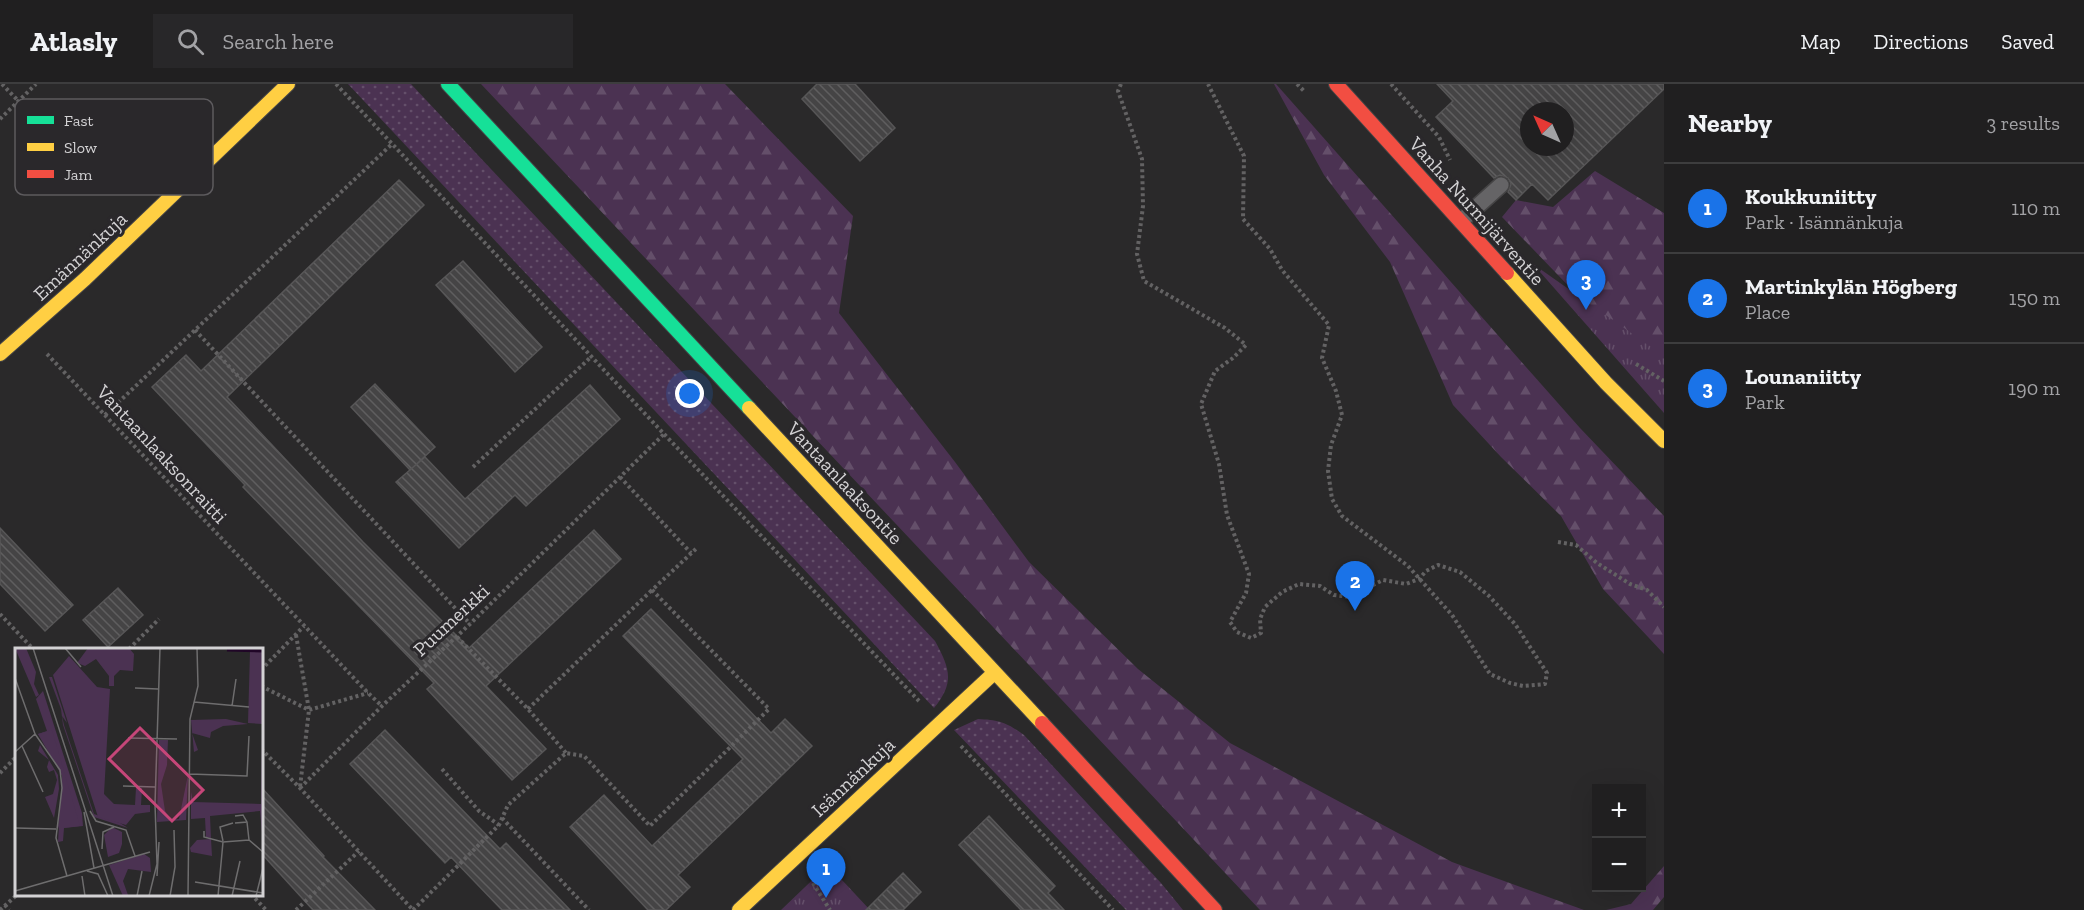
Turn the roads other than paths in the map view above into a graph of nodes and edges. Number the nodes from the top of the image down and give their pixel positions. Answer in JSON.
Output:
{"nodes":[{"id":1,"x":288,"y":84,"type":"edge"},
{"id":2,"x":448,"y":84,"type":"edge"},
{"id":3,"x":1336,"y":84,"type":"edge"},
{"id":4,"x":213,"y":156,"type":"edge"},
{"id":5,"x":1501,"y":185,"type":"dead end"},
{"id":6,"x":172,"y":195,"type":"edge"},
{"id":7,"x":1461,"y":221,"type":"junction"},
{"id":8,"x":0,"y":354,"type":"edge"},
{"id":9,"x":1664,"y":441,"type":"edge"},
{"id":10,"x":994,"y":673,"type":"junction"},
{"id":11,"x":739,"y":910,"type":"edge"},
{"id":12,"x":1214,"y":910,"type":"edge"}],
"edges":[{"from":1,"to":4,"type":"street","name":"Emännänkuja"},
{"from":2,"to":10,"type":"street","name":"Vantaanlaaksontie"},
{"from":3,"to":7,"type":"street","name":"Vanha Nurmijärventie"},
{"from":5,"to":7,"type":"lane"},
{"from":6,"to":8,"type":"street","name":"Emännänkuja"},
{"from":7,"to":9,"type":"street","name":"Vanha Nurmijärventie"},
{"from":10,"to":11,"type":"street","name":"Isännänkuja"},
{"from":10,"to":12,"type":"street","name":"Vantaanlaaksontie"}]}
